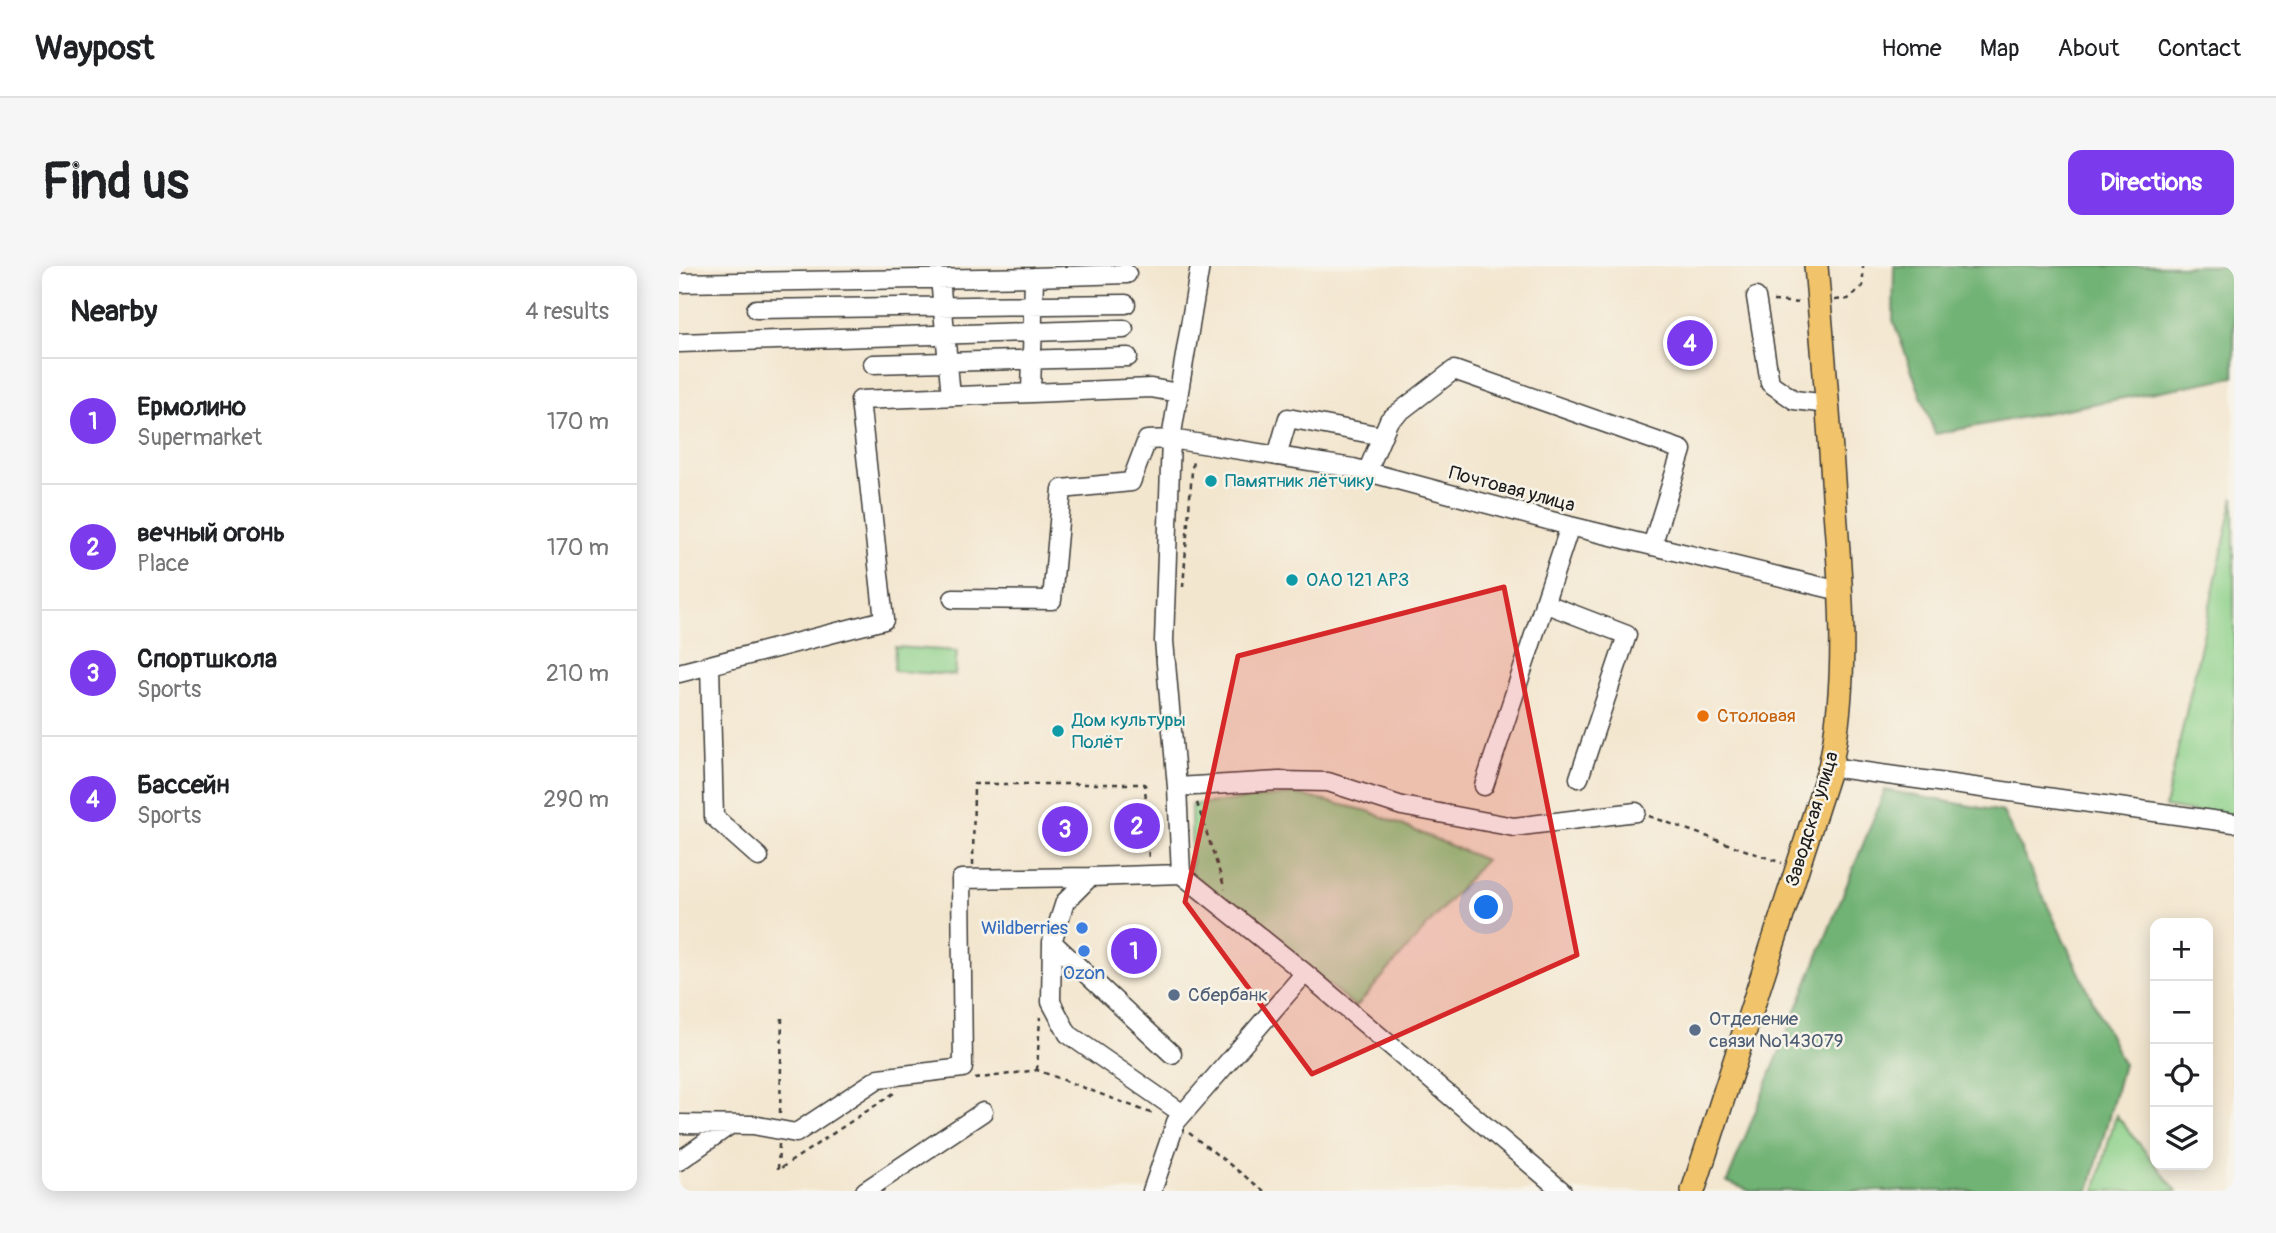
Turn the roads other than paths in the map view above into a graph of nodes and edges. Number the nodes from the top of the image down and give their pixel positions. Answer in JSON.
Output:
{"nodes":[{"id":1,"x":1200,"y":266,"type":"edge"},
{"id":2,"x":1816,"y":266,"type":"edge"},
{"id":3,"x":1127,"y":274,"type":"dead end"},
{"id":4,"x":1034,"y":277,"type":"junction"},
{"id":5,"x":940,"y":278,"type":"junction"},
{"id":6,"x":679,"y":283,"type":"edge"},
{"id":7,"x":1756,"y":297,"type":"dead end"},
{"id":8,"x":1126,"y":304,"type":"dead end"},
{"id":9,"x":942,"y":306,"type":"junction"},
{"id":10,"x":1033,"y":306,"type":"junction"},
{"id":11,"x":757,"y":310,"type":"dead end"},
{"id":12,"x":1124,"y":329,"type":"dead end"},
{"id":13,"x":1032,"y":332,"type":"junction"},
{"id":14,"x":945,"y":335,"type":"junction"},
{"id":15,"x":679,"y":343,"type":"edge"},
{"id":16,"x":1128,"y":358,"type":"dead end"},
{"id":17,"x":1032,"y":360,"type":"junction"},
{"id":18,"x":948,"y":362,"type":"junction"},
{"id":19,"x":873,"y":364,"type":"dead end"},
{"id":20,"x":1031,"y":393,"type":"junction"},
{"id":21,"x":1178,"y":393,"type":"junction"},
{"id":22,"x":951,"y":396,"type":"junction"},
{"id":23,"x":1828,"y":404,"type":"junction"},
{"id":24,"x":1383,"y":436,"type":"junction"},
{"id":25,"x":1171,"y":439,"type":"junction"},
{"id":26,"x":1277,"y":456,"type":"junction"},
{"id":27,"x":1367,"y":472,"type":"junction"},
{"id":28,"x":1570,"y":526,"type":"junction"},
{"id":29,"x":1652,"y":547,"type":"junction"},
{"id":30,"x":1840,"y":591,"type":"junction"},
{"id":31,"x":953,"y":599,"type":"dead end"},
{"id":32,"x":1544,"y":603,"type":"junction"},
{"id":33,"x":711,"y":665,"type":"junction"},
{"id":34,"x":679,"y":673,"type":"edge"},
{"id":35,"x":1831,"y":766,"type":"junction"},
{"id":36,"x":1579,"y":778,"type":"dead end"},
{"id":37,"x":1484,"y":786,"type":"dead end"},
{"id":38,"x":1185,"y":787,"type":"junction"},
{"id":39,"x":1636,"y":811,"type":"road end"},
{"id":40,"x":2234,"y":823,"type":"edge"},
{"id":41,"x":759,"y":857,"type":"dead end"},
{"id":42,"x":1181,"y":874,"type":"junction"},
{"id":43,"x":1090,"y":877,"type":"junction"},
{"id":44,"x":1052,"y":942,"type":"junction"},
{"id":45,"x":1305,"y":973,"type":"junction"},
{"id":46,"x":1172,"y":1054,"type":"dead end"},
{"id":47,"x":983,"y":1112,"type":"dead end"},
{"id":48,"x":1180,"y":1118,"type":"junction"},
{"id":49,"x":679,"y":1124,"type":"edge"},
{"id":50,"x":730,"y":1125,"type":"junction"},
{"id":51,"x":679,"y":1161,"type":"edge"},
{"id":52,"x":865,"y":1191,"type":"edge"},
{"id":53,"x":1152,"y":1191,"type":"edge"},
{"id":54,"x":1562,"y":1191,"type":"edge"},
{"id":55,"x":1693,"y":1191,"type":"edge"}],
"edges":[{"from":1,"to":21,"type":"street"},
{"from":2,"to":23,"type":"main road","name":"Заводская улица"},
{"from":3,"to":4,"type":"street"},
{"from":4,"to":5,"type":"street"},
{"from":4,"to":10,"type":"street"},
{"from":5,"to":6,"type":"street"},
{"from":5,"to":9,"type":"street"},
{"from":7,"to":23,"type":"street"},
{"from":8,"to":10,"type":"street"},
{"from":9,"to":10,"type":"street"},
{"from":9,"to":11,"type":"street"},
{"from":9,"to":14,"type":"street"},
{"from":10,"to":13,"type":"street"},
{"from":12,"to":13,"type":"street"},
{"from":13,"to":14,"type":"street"},
{"from":13,"to":17,"type":"street"},
{"from":14,"to":15,"type":"street"},
{"from":14,"to":18,"type":"street"},
{"from":16,"to":17,"type":"street"},
{"from":17,"to":18,"type":"street"},
{"from":17,"to":20,"type":"street"},
{"from":18,"to":19,"type":"street"},
{"from":18,"to":22,"type":"street"},
{"from":20,"to":21,"type":"street"},
{"from":20,"to":22,"type":"street"},
{"from":21,"to":25,"type":"street"},
{"from":22,"to":33,"type":"street"},
{"from":23,"to":30,"type":"main road","name":"Заводская улица"},
{"from":24,"to":26,"type":"street"},
{"from":24,"to":27,"type":"street"},
{"from":24,"to":29,"type":"street"},
{"from":25,"to":26,"type":"street","name":"Почтовая улица"},
{"from":25,"to":31,"type":"street"},
{"from":25,"to":38,"type":"street"},
{"from":26,"to":27,"type":"street","name":"Почтовая улица"},
{"from":27,"to":28,"type":"street","name":"Почтовая улица"},
{"from":28,"to":29,"type":"street","name":"Почтовая улица"},
{"from":28,"to":32,"type":"street"},
{"from":29,"to":30,"type":"street","name":"Почтовая улица"},
{"from":30,"to":35,"type":"main road","name":"Заводская улица"},
{"from":32,"to":36,"type":"street"},
{"from":32,"to":37,"type":"street"},
{"from":33,"to":34,"type":"street"},
{"from":33,"to":41,"type":"street"},
{"from":35,"to":40,"type":"street"},
{"from":35,"to":55,"type":"main road","name":"Заводская улица"},
{"from":38,"to":39,"type":"street"},
{"from":38,"to":42,"type":"street"},
{"from":42,"to":43,"type":"street"},
{"from":42,"to":45,"type":"street"},
{"from":43,"to":44,"type":"street"},
{"from":43,"to":50,"type":"street"},
{"from":44,"to":46,"type":"street"},
{"from":44,"to":48,"type":"street"},
{"from":45,"to":48,"type":"street"},
{"from":45,"to":54,"type":"street"},
{"from":47,"to":52,"type":"street"},
{"from":48,"to":53,"type":"street"},
{"from":49,"to":50,"type":"street"},
{"from":50,"to":51,"type":"street"}]}
